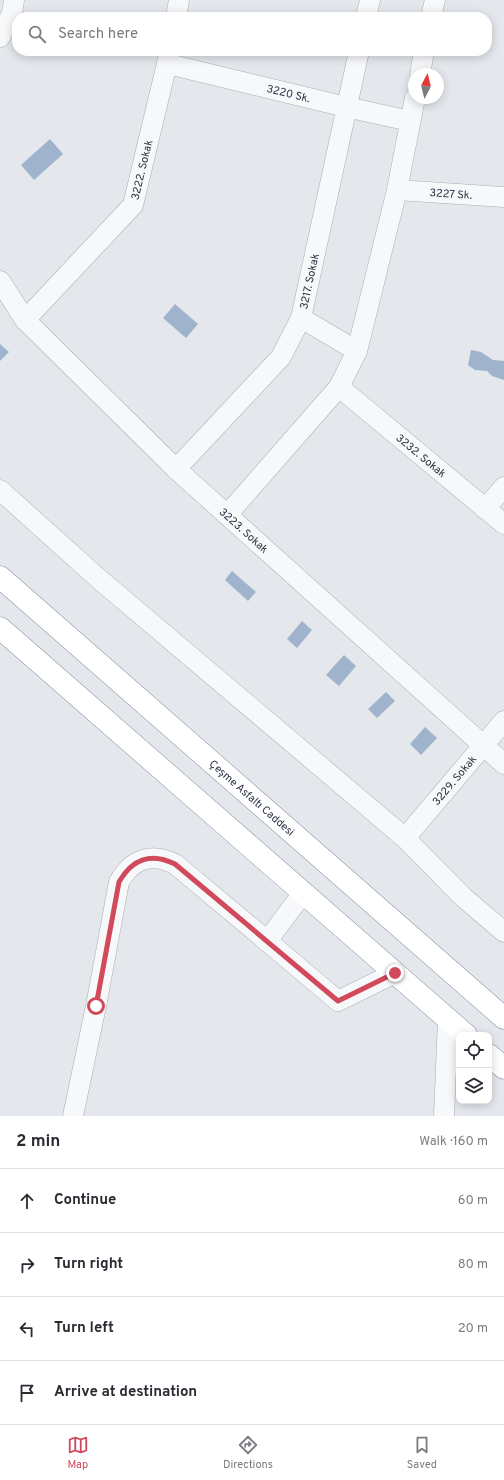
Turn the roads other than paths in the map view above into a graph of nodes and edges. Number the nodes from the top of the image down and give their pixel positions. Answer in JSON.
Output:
{"nodes":[{"id":1,"x":14,"y":0,"type":"edge"},
{"id":2,"x":179,"y":0,"type":"edge"},
{"id":3,"x":370,"y":0,"type":"edge"},
{"id":4,"x":435,"y":0,"type":"edge"},
{"id":5,"x":12,"y":12,"type":"edge"},
{"id":6,"x":177,"y":12,"type":"edge"},
{"id":7,"x":367,"y":12,"type":"edge"},
{"id":8,"x":432,"y":12,"type":"edge"},
{"id":9,"x":12,"y":14,"type":"edge"},
{"id":10,"x":0,"y":37,"type":"edge"},
{"id":11,"x":358,"y":56,"type":"edge"},
{"id":12,"x":423,"y":56,"type":"edge"},
{"id":13,"x":169,"y":57,"type":"edge"},
{"id":14,"x":421,"y":68,"type":"edge"},
{"id":15,"x":414,"y":104,"type":"edge"},
{"id":16,"x":346,"y":107,"type":"junction"},
{"id":17,"x":410,"y":121,"type":"junction"},
{"id":18,"x":397,"y":190,"type":"junction"},
{"id":19,"x":504,"y":197,"type":"edge"},
{"id":20,"x":0,"y":281,"type":"edge"},
{"id":21,"x":301,"y":318,"type":"junction"},
{"id":22,"x":25,"y":320,"type":"junction"},
{"id":23,"x":357,"y":351,"type":"junction"},
{"id":24,"x":339,"y":386,"type":"junction"},
{"id":25,"x":176,"y":469,"type":"junction"},
{"id":26,"x":504,"y":486,"type":"edge"},
{"id":27,"x":0,"y":490,"type":"edge"},
{"id":28,"x":485,"y":509,"type":"junction"},
{"id":29,"x":227,"y":515,"type":"junction"},
{"id":30,"x":504,"y":524,"type":"edge"},
{"id":31,"x":0,"y":577,"type":"edge"},
{"id":32,"x":0,"y":628,"type":"edge"},
{"id":33,"x":504,"y":721,"type":"edge"},
{"id":34,"x":483,"y":746,"type":"junction"},
{"id":35,"x":504,"y":764,"type":"edge"},
{"id":36,"x":405,"y":838,"type":"junction"},
{"id":37,"x":303,"y":892,"type":"junction"},
{"id":38,"x":504,"y":932,"type":"edge"},
{"id":39,"x":267,"y":941,"type":"junction"},
{"id":40,"x":395,"y":973,"type":"junction"},
{"id":41,"x":504,"y":1018,"type":"edge"},
{"id":42,"x":448,"y":1020,"type":"junction"},
{"id":43,"x":462,"y":1032,"type":"edge"},
{"id":44,"x":492,"y":1058,"type":"edge"},
{"id":45,"x":504,"y":1068,"type":"edge"},
{"id":46,"x":73,"y":1116,"type":"edge"},
{"id":47,"x":444,"y":1116,"type":"edge"}],
"edges":[{"from":1,"to":5,"type":"street"},
{"from":2,"to":6,"type":"street"},
{"from":3,"to":7,"type":"street"},
{"from":4,"to":8,"type":"street"},
{"from":9,"to":10,"type":"street"},
{"from":11,"to":16,"type":"street","name":"3217. Sokak"},
{"from":12,"to":14,"type":"street"},
{"from":13,"to":16,"type":"street","name":"3220 Sk."},
{"from":13,"to":22,"type":"street","name":"3222. Sokak"},
{"from":15,"to":17,"type":"street"},
{"from":16,"to":17,"type":"street","name":"3220 Sk."},
{"from":16,"to":21,"type":"street","name":"3217. Sokak"},
{"from":17,"to":18,"type":"street"},
{"from":18,"to":19,"type":"street","name":"3227 Sk."},
{"from":18,"to":23,"type":"street"},
{"from":20,"to":22,"type":"street","name":"3223. Sokak"},
{"from":21,"to":23,"type":"street"},
{"from":21,"to":25,"type":"street","name":"3217. Sokak"},
{"from":22,"to":25,"type":"street","name":"3223. Sokak"},
{"from":23,"to":24,"type":"street"},
{"from":24,"to":28,"type":"street","name":"3232. Sokak"},
{"from":24,"to":29,"type":"street"},
{"from":25,"to":29,"type":"street","name":"3223. Sokak"},
{"from":26,"to":28,"type":"street"},
{"from":27,"to":36,"type":"street"},
{"from":28,"to":30,"type":"street","name":"3232. Sokak"},
{"from":29,"to":34,"type":"street","name":"3223. Sokak"},
{"from":31,"to":41,"type":"highway","name":"Çeşme Asfaltı Caddesi"},
{"from":32,"to":37,"type":"highway"},
{"from":33,"to":34,"type":"street","name":"3229. Sokak"},
{"from":34,"to":35,"type":"street","name":"3223. Sokak"},
{"from":34,"to":36,"type":"street","name":"3229. Sokak"},
{"from":36,"to":38,"type":"street"},
{"from":37,"to":39,"type":"street"},
{"from":37,"to":40,"type":"highway"},
{"from":39,"to":40,"type":"street"},
{"from":39,"to":46,"type":"street"},
{"from":40,"to":42,"type":"highway"},
{"from":42,"to":43,"type":"highway"},
{"from":42,"to":47,"type":"street"},
{"from":44,"to":45,"type":"highway"}]}
